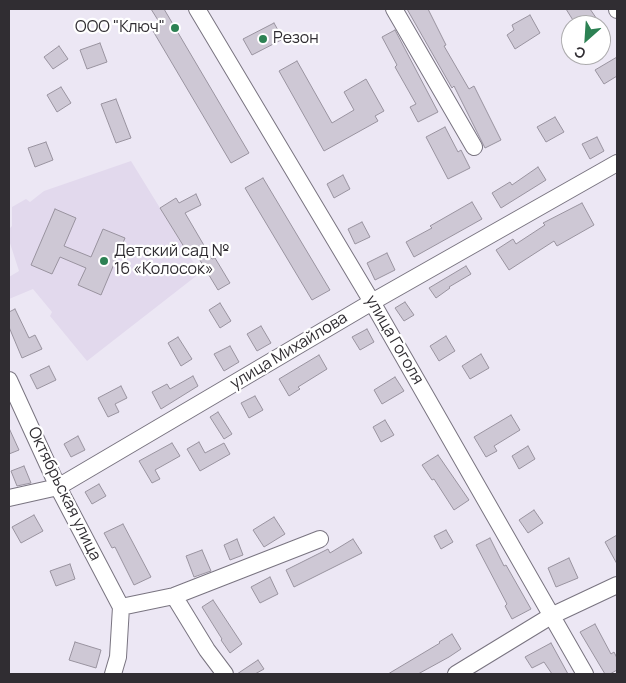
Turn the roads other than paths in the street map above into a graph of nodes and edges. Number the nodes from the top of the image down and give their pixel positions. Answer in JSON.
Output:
{"nodes":[{"id":1,"x":197,"y":9,"type":"edge"},
{"id":2,"x":394,"y":9,"type":"edge"},
{"id":3,"x":474,"y":147,"type":"dead end"},
{"id":4,"x":617,"y":163,"type":"edge"},
{"id":5,"x":372,"y":302,"type":"junction"},
{"id":6,"x":9,"y":380,"type":"edge"},
{"id":7,"x":58,"y":487,"type":"junction"},
{"id":8,"x":9,"y":498,"type":"edge"},
{"id":9,"x":320,"y":539,"type":"dead end"},
{"id":10,"x":617,"y":585,"type":"edge"},
{"id":11,"x":174,"y":596,"type":"junction"},
{"id":12,"x":121,"y":608,"type":"junction"},
{"id":13,"x":551,"y":616,"type":"junction"},
{"id":14,"x":113,"y":674,"type":"edge"},
{"id":15,"x":225,"y":674,"type":"edge"},
{"id":16,"x":456,"y":674,"type":"edge"},
{"id":17,"x":585,"y":674,"type":"edge"}],
"edges":[{"from":1,"to":5,"type":"street","name":"улица Гоголя"},
{"from":2,"to":3,"type":"street"},
{"from":4,"to":5,"type":"street","name":"улица Михайлова"},
{"from":5,"to":7,"type":"street","name":"улица Михайлова"},
{"from":5,"to":13,"type":"street","name":"улица Гоголя"},
{"from":6,"to":7,"type":"street","name":"Октябрьская улица"},
{"from":7,"to":8,"type":"street","name":"улица Михайлова"},
{"from":7,"to":12,"type":"street","name":"Октябрьская улица"},
{"from":9,"to":11,"type":"street"},
{"from":10,"to":13,"type":"street"},
{"from":11,"to":12,"type":"street"},
{"from":11,"to":15,"type":"street"},
{"from":12,"to":14,"type":"street"},
{"from":13,"to":16,"type":"street"},
{"from":13,"to":17,"type":"street","name":"улица Гоголя"}]}
